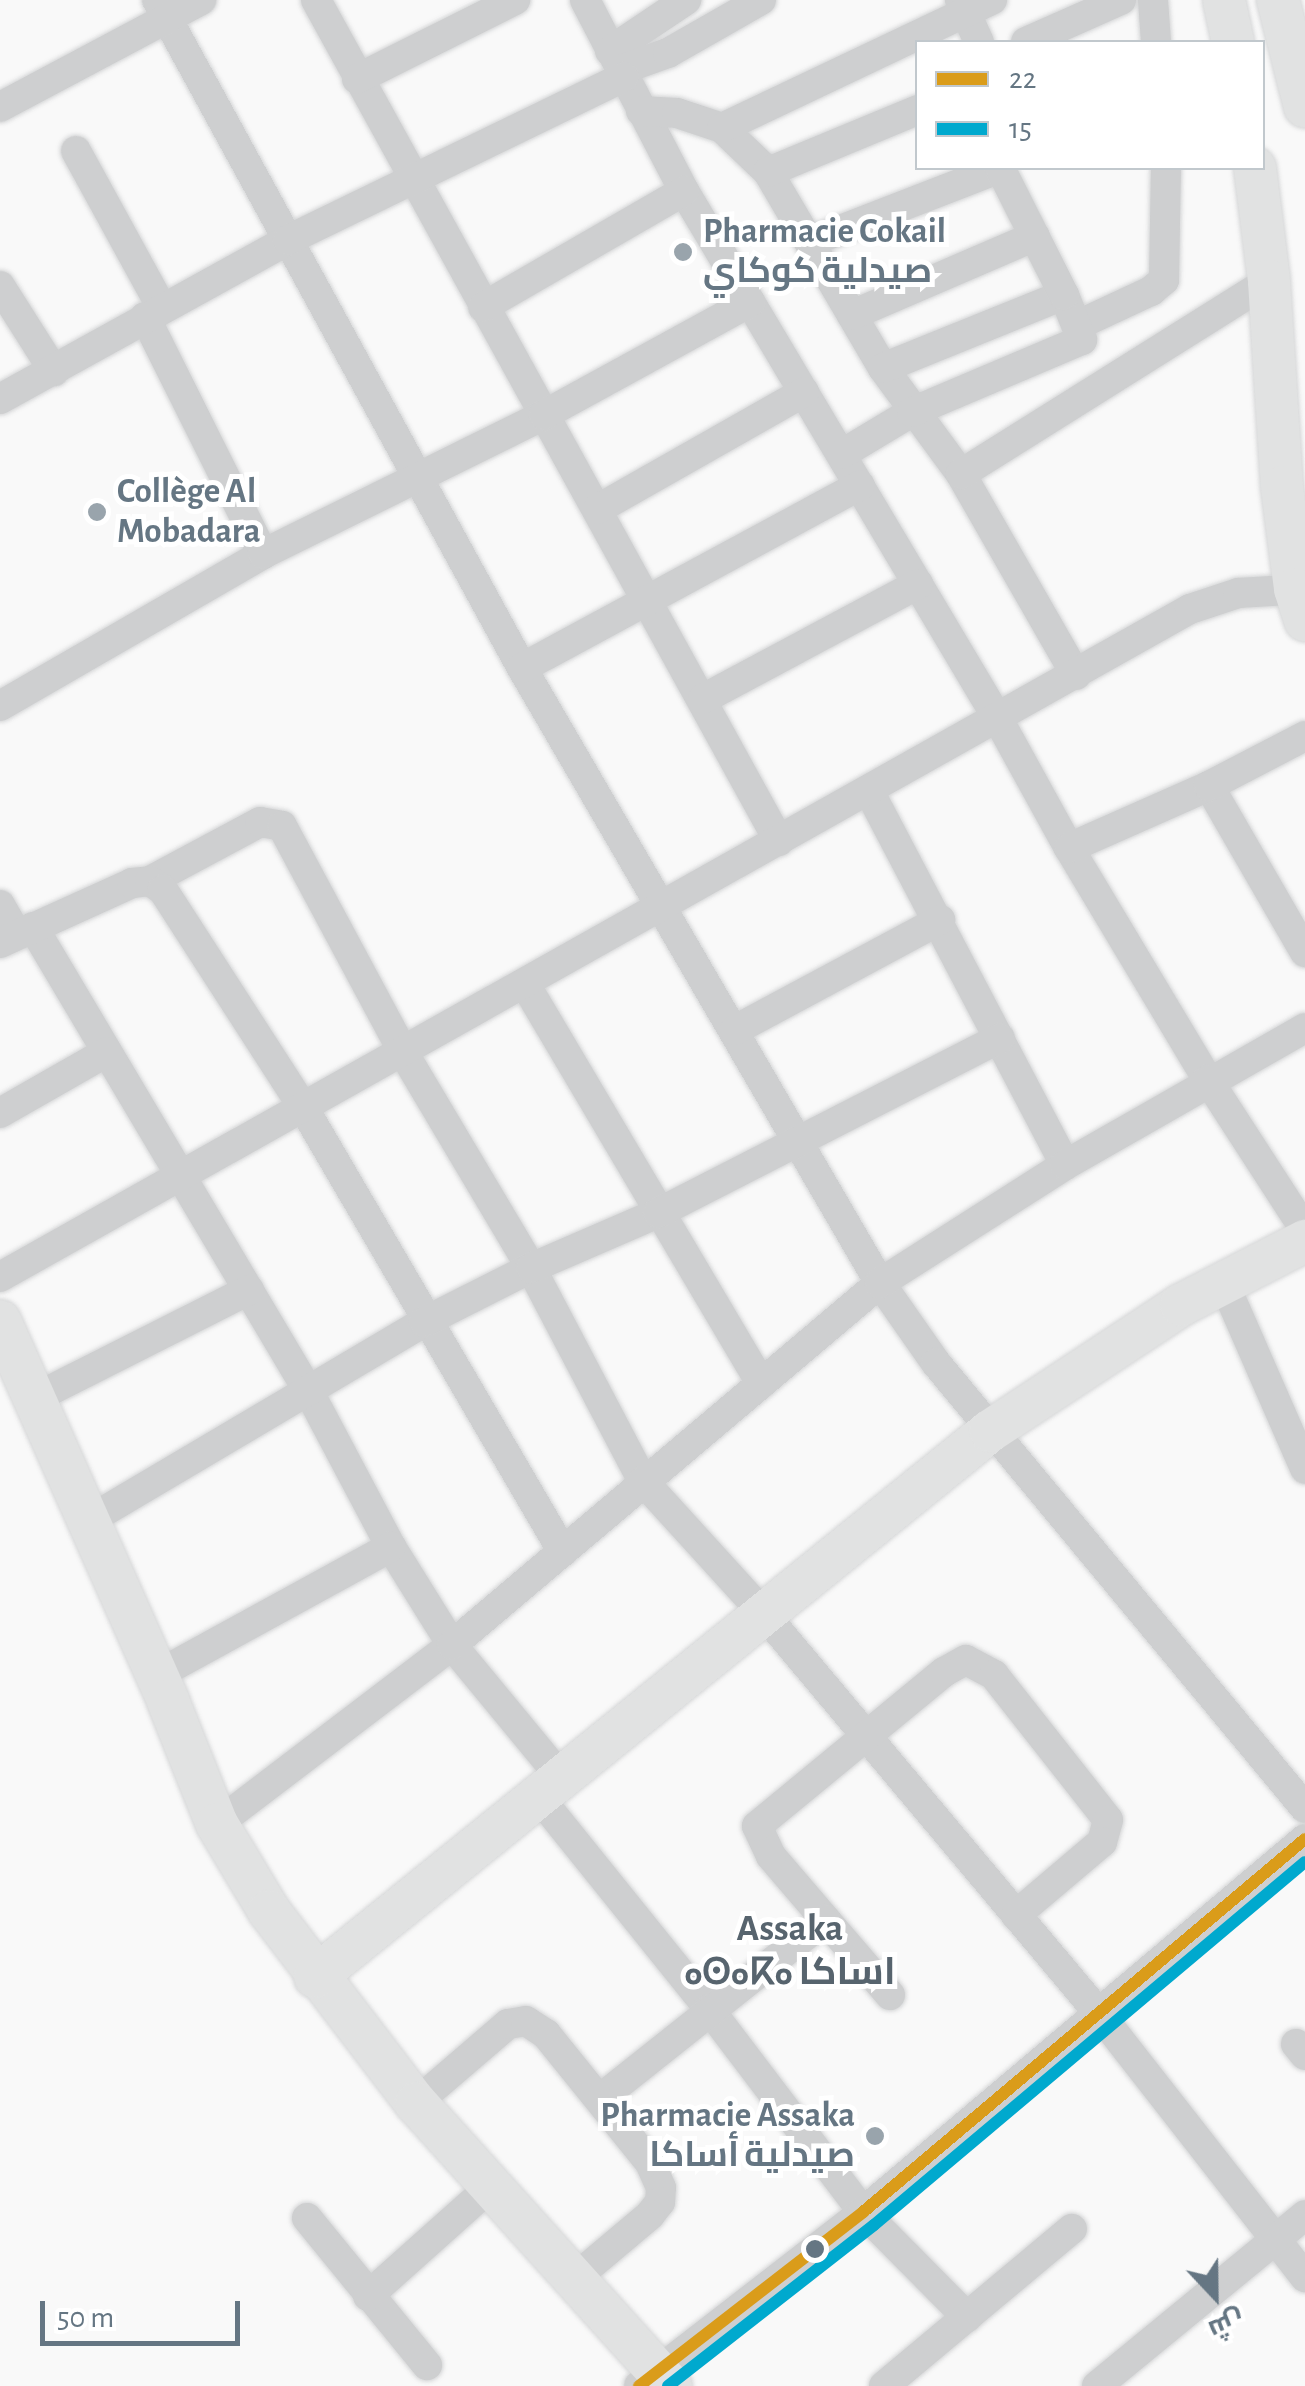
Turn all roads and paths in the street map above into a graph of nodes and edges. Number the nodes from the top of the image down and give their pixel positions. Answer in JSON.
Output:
{"nodes":[{"id":1,"x":201,"y":0,"type":"edge"},
{"id":2,"x":316,"y":0,"type":"edge"},
{"id":3,"x":515,"y":0,"type":"edge"},
{"id":4,"x":586,"y":0,"type":"edge"},
{"id":5,"x":686,"y":0,"type":"edge"},
{"id":6,"x":762,"y":0,"type":"edge"},
{"id":7,"x":1121,"y":0,"type":"edge"},
{"id":8,"x":1153,"y":0,"type":"edge"},
{"id":9,"x":1224,"y":0,"type":"edge"},
{"id":10,"x":972,"y":4,"type":"edge"},
{"id":11,"x":162,"y":9,"type":"edge"},
{"id":12,"x":1290,"y":20,"type":"edge"},
{"id":13,"x":979,"y":40,"type":"edge"},
{"id":14,"x":1031,"y":40,"type":"edge"},
{"id":15,"x":1156,"y":40,"type":"edge"},
{"id":16,"x":1233,"y":40,"type":"edge"},
{"id":17,"x":618,"y":66,"type":"junction"},
{"id":18,"x":357,"y":79,"type":"junction"},
{"id":19,"x":1305,"y":106,"type":"edge"},
{"id":20,"x":0,"y":107,"type":"edge"},
{"id":21,"x":641,"y":111,"type":"junction"},
{"id":22,"x":915,"y":111,"type":"edge"},
{"id":23,"x":722,"y":128,"type":"junction"},
{"id":24,"x":76,"y":151,"type":"dead end"},
{"id":25,"x":995,"y":170,"type":"edge"},
{"id":26,"x":1001,"y":170,"type":"edge"},
{"id":27,"x":1166,"y":170,"type":"edge"},
{"id":28,"x":1254,"y":170,"type":"edge"},
{"id":29,"x":768,"y":172,"type":"junction"},
{"id":30,"x":414,"y":180,"type":"junction"},
{"id":31,"x":684,"y":190,"type":"junction"},
{"id":32,"x":1035,"y":236,"type":"junction"},
{"id":33,"x":288,"y":240,"type":"junction"},
{"id":34,"x":812,"y":241,"type":"junction"},
{"id":35,"x":1270,"y":281,"type":"junction"},
{"id":36,"x":0,"y":286,"type":"edge"},
{"id":37,"x":1064,"y":295,"type":"junction"},
{"id":38,"x":750,"y":302,"type":"junction"},
{"id":39,"x":483,"y":307,"type":"junction"},
{"id":40,"x":154,"y":313,"type":"junction"},
{"id":41,"x":852,"y":315,"type":"junction"},
{"id":42,"x":1078,"y":324,"type":"junction"},
{"id":43,"x":883,"y":368,"type":"junction"},
{"id":44,"x":54,"y":372,"type":"junction"},
{"id":45,"x":804,"y":392,"type":"junction"},
{"id":46,"x":0,"y":399,"type":"edge"},
{"id":47,"x":912,"y":412,"type":"junction"},
{"id":48,"x":544,"y":415,"type":"junction"},
{"id":49,"x":842,"y":454,"type":"junction"},
{"id":50,"x":960,"y":474,"type":"junction"},
{"id":51,"x":418,"y":476,"type":"junction"},
{"id":52,"x":860,"y":485,"type":"junction"},
{"id":53,"x":598,"y":510,"type":"junction"},
{"id":54,"x":263,"y":554,"type":"junction"},
{"id":55,"x":918,"y":584,"type":"junction"},
{"id":56,"x":649,"y":599,"type":"junction"},
{"id":57,"x":1302,"y":599,"type":"edge"},
{"id":58,"x":522,"y":668,"type":"junction"},
{"id":59,"x":1076,"y":674,"type":"junction"},
{"id":60,"x":703,"y":700,"type":"junction"},
{"id":61,"x":0,"y":706,"type":"edge"},
{"id":62,"x":998,"y":719,"type":"junction"},
{"id":63,"x":1305,"y":736,"type":"edge"},
{"id":64,"x":1209,"y":786,"type":"junction"},
{"id":65,"x":869,"y":791,"type":"junction"},
{"id":66,"x":780,"y":841,"type":"junction"},
{"id":67,"x":1068,"y":848,"type":"junction"},
{"id":68,"x":150,"y":881,"type":"junction"},
{"id":69,"x":0,"y":905,"type":"edge"},
{"id":70,"x":659,"y":908,"type":"junction"},
{"id":71,"x":940,"y":920,"type":"junction"},
{"id":72,"x":17,"y":935,"type":"edge"},
{"id":73,"x":1305,"y":952,"type":"edge"},
{"id":74,"x":525,"y":984,"type":"junction"},
{"id":75,"x":1305,"y":1028,"type":"edge"},
{"id":76,"x":735,"y":1030,"type":"junction"},
{"id":77,"x":1000,"y":1038,"type":"junction"},
{"id":78,"x":108,"y":1052,"type":"junction"},
{"id":79,"x":403,"y":1052,"type":"junction"},
{"id":80,"x":1208,"y":1080,"type":"junction"},
{"id":81,"x":303,"y":1107,"type":"junction"},
{"id":82,"x":0,"y":1113,"type":"edge"},
{"id":83,"x":801,"y":1142,"type":"junction"},
{"id":84,"x":1066,"y":1165,"type":"junction"},
{"id":85,"x":180,"y":1176,"type":"junction"},
{"id":86,"x":658,"y":1213,"type":"junction"},
{"id":87,"x":1305,"y":1230,"type":"edge"},
{"id":88,"x":1305,"y":1241,"type":"edge"},
{"id":89,"x":531,"y":1268,"type":"junction"},
{"id":90,"x":0,"y":1277,"type":"edge"},
{"id":91,"x":1223,"y":1281,"type":"junction"},
{"id":92,"x":880,"y":1282,"type":"junction"},
{"id":93,"x":249,"y":1290,"type":"junction"},
{"id":94,"x":0,"y":1321,"type":"edge"},
{"id":95,"x":424,"y":1322,"type":"junction"},
{"id":96,"x":761,"y":1383,"type":"junction"},
{"id":97,"x":309,"y":1392,"type":"junction"},
{"id":98,"x":33,"y":1399,"type":"junction"},
{"id":99,"x":990,"y":1430,"type":"junction"},
{"id":100,"x":1305,"y":1468,"type":"edge"},
{"id":101,"x":643,"y":1481,"type":"junction"},
{"id":102,"x":86,"y":1522,"type":"junction"},
{"id":103,"x":391,"y":1547,"type":"junction"},
{"id":104,"x":563,"y":1552,"type":"junction"},
{"id":105,"x":764,"y":1614,"type":"junction"},
{"id":106,"x":452,"y":1646,"type":"junction"},
{"id":107,"x":157,"y":1675,"type":"junction"},
{"id":108,"x":867,"y":1737,"type":"junction"},
{"id":109,"x":549,"y":1787,"type":"junction"},
{"id":110,"x":1305,"y":1808,"type":"edge"},
{"id":111,"x":216,"y":1824,"type":"junction"},
{"id":112,"x":1305,"y":1839,"type":"edge"},
{"id":113,"x":1016,"y":1915,"type":"junction"},
{"id":114,"x":825,"y":1920,"type":"junction"},
{"id":115,"x":315,"y":1976,"type":"junction"},
{"id":116,"x":890,"y":1996,"type":"dead end"},
{"id":117,"x":709,"y":2010,"type":"junction"},
{"id":118,"x":1096,"y":2011,"type":"junction"},
{"id":119,"x":600,"y":2099,"type":"junction"},
{"id":120,"x":416,"y":2103,"type":"junction"},
{"id":121,"x":492,"y":2185,"type":"junction"},
{"id":122,"x":863,"y":2212,"type":"junction"},
{"id":123,"x":1305,"y":2215,"type":"edge"},
{"id":124,"x":307,"y":2218,"type":"dead end"},
{"id":125,"x":1072,"y":2228,"type":"dead end"},
{"id":126,"x":1276,"y":2240,"type":"junction"},
{"id":127,"x":1305,"y":2278,"type":"edge"},
{"id":128,"x":574,"y":2280,"type":"junction"},
{"id":129,"x":368,"y":2296,"type":"junction"},
{"id":130,"x":967,"y":2317,"type":"junction"},
{"id":131,"x":427,"y":2365,"type":"dead end"},
{"id":132,"x":656,"y":2381,"type":"edge"},
{"id":133,"x":884,"y":2386,"type":"edge"},
{"id":134,"x":1097,"y":2386,"type":"edge"}],
"edges":[{"from":1,"to":11,"type":"street"},
{"from":2,"to":18,"type":"street"},
{"from":3,"to":18,"type":"street"},
{"from":4,"to":17,"type":"street"},
{"from":5,"to":17,"type":"street"},
{"from":6,"to":17,"type":"street"},
{"from":7,"to":14,"type":"street"},
{"from":8,"to":15,"type":"street"},
{"from":9,"to":16,"type":"street"},
{"from":10,"to":13,"type":"street"},
{"from":10,"to":23,"type":"street"},
{"from":11,"to":20,"type":"street"},
{"from":11,"to":33,"type":"street"},
{"from":12,"to":19,"type":"street"},
{"from":17,"to":21,"type":"street"},
{"from":17,"to":30,"type":"street"},
{"from":18,"to":30,"type":"street"},
{"from":21,"to":23,"type":"street"},
{"from":21,"to":31,"type":"street"},
{"from":22,"to":29,"type":"street"},
{"from":23,"to":29,"type":"street"},
{"from":24,"to":40,"type":"street"},
{"from":25,"to":34,"type":"street"},
{"from":26,"to":32,"type":"street"},
{"from":27,"to":42,"type":"street"},
{"from":28,"to":35,"type":"street"},
{"from":29,"to":34,"type":"street"},
{"from":30,"to":33,"type":"street"},
{"from":30,"to":39,"type":"street"},
{"from":31,"to":38,"type":"street"},
{"from":31,"to":39,"type":"street"},
{"from":32,"to":37,"type":"street"},
{"from":32,"to":41,"type":"street"},
{"from":33,"to":40,"type":"street"},
{"from":33,"to":51,"type":"street"},
{"from":34,"to":41,"type":"street"},
{"from":35,"to":50,"type":"street"},
{"from":35,"to":57,"type":"street"},
{"from":36,"to":44,"type":"street"},
{"from":37,"to":42,"type":"street"},
{"from":37,"to":43,"type":"street"},
{"from":38,"to":45,"type":"street"},
{"from":38,"to":48,"type":"street"},
{"from":39,"to":48,"type":"street"},
{"from":40,"to":44,"type":"street"},
{"from":40,"to":54,"type":"street"},
{"from":41,"to":43,"type":"street"},
{"from":42,"to":47,"type":"street"},
{"from":43,"to":47,"type":"street"},
{"from":44,"to":46,"type":"street"},
{"from":45,"to":49,"type":"street"},
{"from":45,"to":53,"type":"street"},
{"from":47,"to":49,"type":"street"},
{"from":47,"to":50,"type":"street"},
{"from":48,"to":51,"type":"street"},
{"from":48,"to":53,"type":"street"},
{"from":49,"to":52,"type":"street"},
{"from":50,"to":59,"type":"street"},
{"from":51,"to":54,"type":"street"},
{"from":51,"to":58,"type":"street"},
{"from":52,"to":55,"type":"street"},
{"from":52,"to":56,"type":"street"},
{"from":53,"to":56,"type":"street"},
{"from":54,"to":61,"type":"street"},
{"from":55,"to":60,"type":"street"},
{"from":55,"to":62,"type":"street"},
{"from":56,"to":58,"type":"street"},
{"from":56,"to":60,"type":"street"},
{"from":57,"to":59,"type":"street"},
{"from":58,"to":70,"type":"street"},
{"from":59,"to":62,"type":"street"},
{"from":60,"to":66,"type":"street"},
{"from":62,"to":65,"type":"street"},
{"from":62,"to":67,"type":"street"},
{"from":63,"to":64,"type":"street"},
{"from":64,"to":67,"type":"street"},
{"from":64,"to":73,"type":"street"},
{"from":65,"to":66,"type":"street"},
{"from":65,"to":71,"type":"street"},
{"from":66,"to":70,"type":"street"},
{"from":67,"to":80,"type":"street"},
{"from":68,"to":72,"type":"street"},
{"from":68,"to":79,"type":"street"},
{"from":68,"to":81,"type":"street"},
{"from":69,"to":72,"type":"street"},
{"from":70,"to":74,"type":"street"},
{"from":70,"to":76,"type":"street"},
{"from":71,"to":76,"type":"street"},
{"from":71,"to":77,"type":"street"},
{"from":72,"to":78,"type":"street"},
{"from":74,"to":79,"type":"street"},
{"from":74,"to":86,"type":"street"},
{"from":75,"to":80,"type":"street"},
{"from":76,"to":83,"type":"street"},
{"from":77,"to":83,"type":"street"},
{"from":77,"to":84,"type":"street"},
{"from":78,"to":82,"type":"street"},
{"from":78,"to":85,"type":"street"},
{"from":79,"to":81,"type":"street"},
{"from":79,"to":89,"type":"street"},
{"from":80,"to":84,"type":"street"},
{"from":80,"to":87,"type":"street"},
{"from":81,"to":85,"type":"street"},
{"from":81,"to":95,"type":"street"},
{"from":83,"to":86,"type":"street"},
{"from":83,"to":92,"type":"street"},
{"from":84,"to":92,"type":"street"},
{"from":85,"to":90,"type":"street"},
{"from":85,"to":93,"type":"street"},
{"from":86,"to":89,"type":"street"},
{"from":86,"to":96,"type":"street"},
{"from":88,"to":91,"type":"street"},
{"from":89,"to":95,"type":"street"},
{"from":89,"to":101,"type":"street"},
{"from":91,"to":99,"type":"street"},
{"from":91,"to":100,"type":"street"},
{"from":92,"to":96,"type":"street"},
{"from":92,"to":99,"type":"street"},
{"from":93,"to":97,"type":"street"},
{"from":93,"to":98,"type":"street"},
{"from":94,"to":98,"type":"street"},
{"from":95,"to":97,"type":"street"},
{"from":95,"to":104,"type":"street"},
{"from":96,"to":101,"type":"street"},
{"from":97,"to":102,"type":"street"},
{"from":97,"to":103,"type":"street"},
{"from":98,"to":102,"type":"street"},
{"from":99,"to":105,"type":"street"},
{"from":99,"to":110,"type":"street"},
{"from":101,"to":104,"type":"street"},
{"from":101,"to":105,"type":"street"},
{"from":102,"to":107,"type":"street"},
{"from":103,"to":106,"type":"street"},
{"from":103,"to":107,"type":"street"},
{"from":104,"to":106,"type":"street"},
{"from":105,"to":108,"type":"street"},
{"from":105,"to":109,"type":"street"},
{"from":106,"to":109,"type":"street"},
{"from":106,"to":111,"type":"street"},
{"from":107,"to":111,"type":"street"},
{"from":108,"to":113,"type":"street"},
{"from":108,"to":113,"type":"street"},
{"from":108,"to":114,"type":"street"},
{"from":109,"to":115,"type":"street"},
{"from":109,"to":117,"type":"street"},
{"from":111,"to":115,"type":"street"},
{"from":112,"to":118,"type":"street"},
{"from":113,"to":118,"type":"street"},
{"from":114,"to":116,"type":"street"},
{"from":114,"to":117,"type":"street"},
{"from":115,"to":120,"type":"street"},
{"from":117,"to":119,"type":"street"},
{"from":117,"to":122,"type":"street"},
{"from":118,"to":122,"type":"street"},
{"from":118,"to":126,"type":"street"},
{"from":119,"to":120,"type":"street"},
{"from":119,"to":128,"type":"street"},
{"from":120,"to":121,"type":"street"},
{"from":121,"to":128,"type":"street"},
{"from":121,"to":129,"type":"street"},
{"from":122,"to":130,"type":"street"},
{"from":122,"to":132,"type":"street"},
{"from":123,"to":126,"type":"street"},
{"from":124,"to":129,"type":"street"},
{"from":125,"to":130,"type":"street"},
{"from":126,"to":127,"type":"street"},
{"from":126,"to":134,"type":"street"},
{"from":128,"to":132,"type":"street"},
{"from":129,"to":131,"type":"street"},
{"from":130,"to":133,"type":"street"}]}
